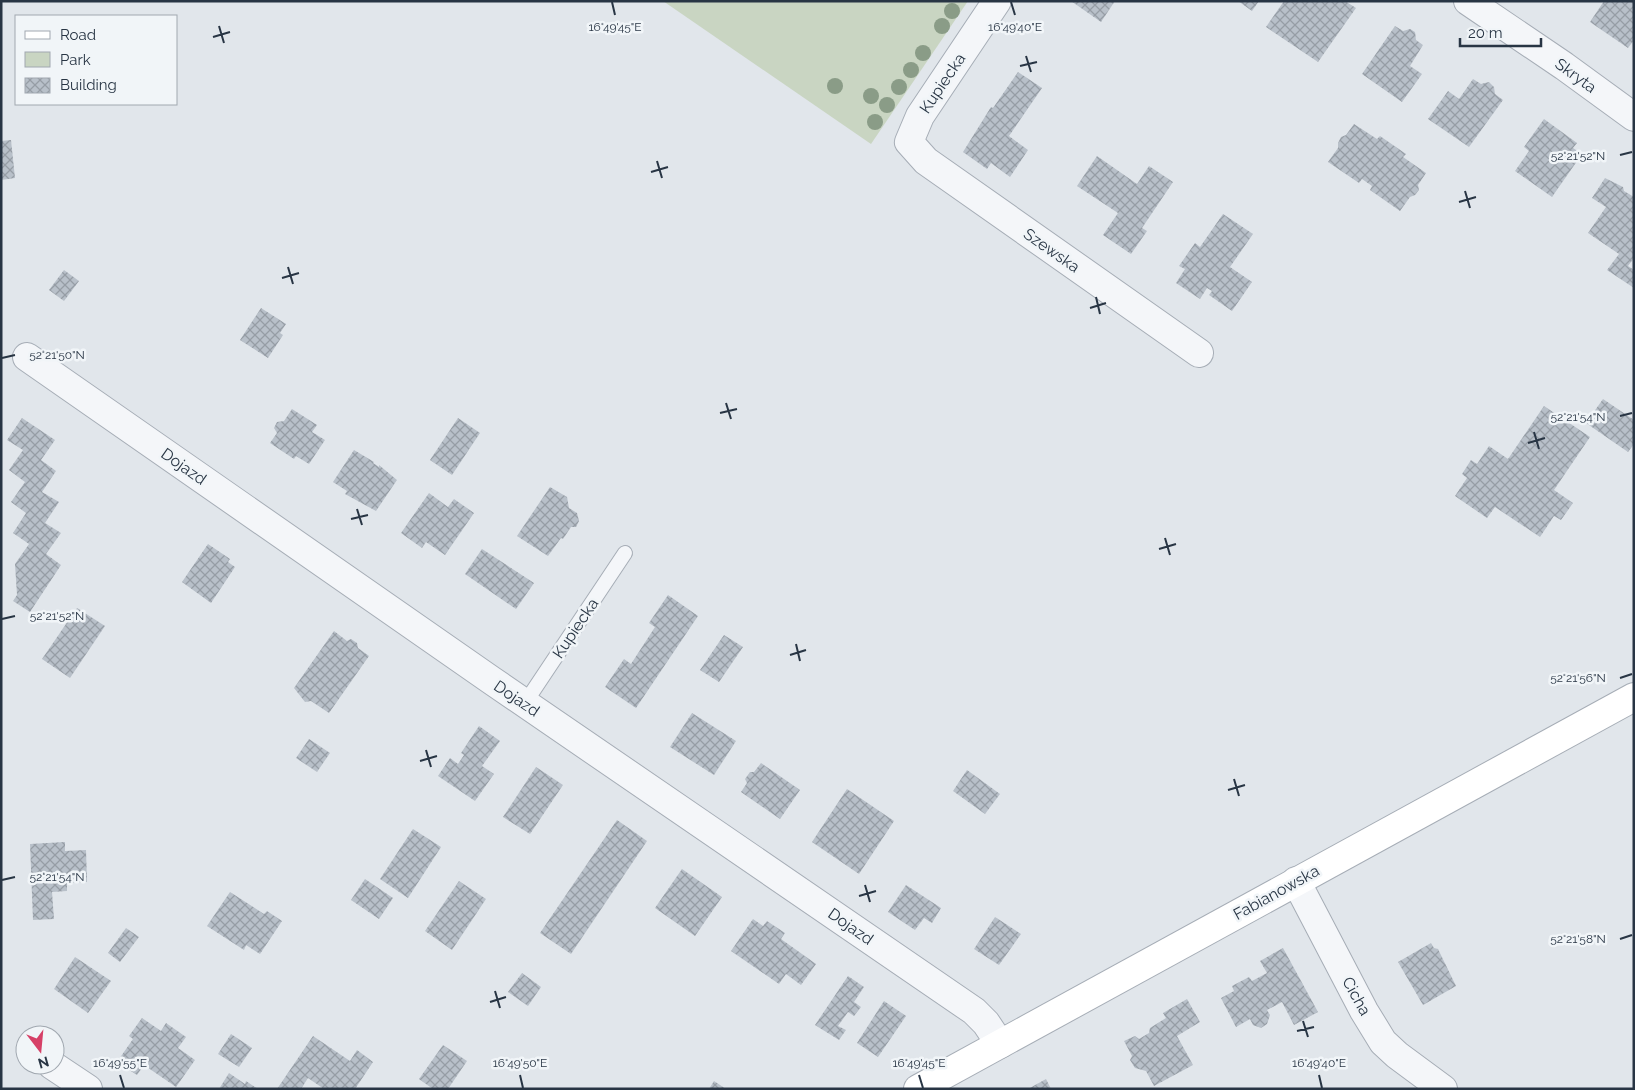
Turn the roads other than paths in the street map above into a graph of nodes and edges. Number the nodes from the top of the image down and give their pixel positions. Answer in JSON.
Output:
{"nodes":[{"id":1,"x":997,"y":1,"type":"edge"},
{"id":2,"x":1468,"y":1,"type":"edge"},
{"id":3,"x":1634,"y":117,"type":"edge"},
{"id":4,"x":908,"y":142,"type":"joint"},
{"id":5,"x":1199,"y":353,"type":"dead end"},
{"id":6,"x":27,"y":357,"type":"dead end"},
{"id":7,"x":625,"y":554,"type":"dead end"},
{"id":8,"x":1634,"y":697,"type":"edge"},
{"id":9,"x":525,"y":703,"type":"junction"},
{"id":10,"x":1296,"y":881,"type":"junction"},
{"id":11,"x":1000,"y":1044,"type":"junction"},
{"id":12,"x":65,"y":1074,"type":"edge"},
{"id":13,"x":88,"y":1089,"type":"edge"},
{"id":14,"x":918,"y":1089,"type":"edge"},
{"id":15,"x":1444,"y":1089,"type":"edge"}],
"edges":[{"from":1,"to":4,"type":"street","name":"Kupiecka"},
{"from":2,"to":3,"type":"street","name":"Skryta"},
{"from":4,"to":5,"type":"street","name":"Szewska"},
{"from":6,"to":9,"type":"street","name":"Dojazd"},
{"from":7,"to":9,"type":"lane","name":"Kupiecka"},
{"from":8,"to":10,"type":"street","name":"Fabianowska"},
{"from":9,"to":11,"type":"street","name":"Dojazd"},
{"from":10,"to":11,"type":"street","name":"Fabianowska"},
{"from":10,"to":15,"type":"street","name":"Cicha"},
{"from":11,"to":14,"type":"street","name":"Fabianowska"},
{"from":12,"to":13,"type":"street"}]}
